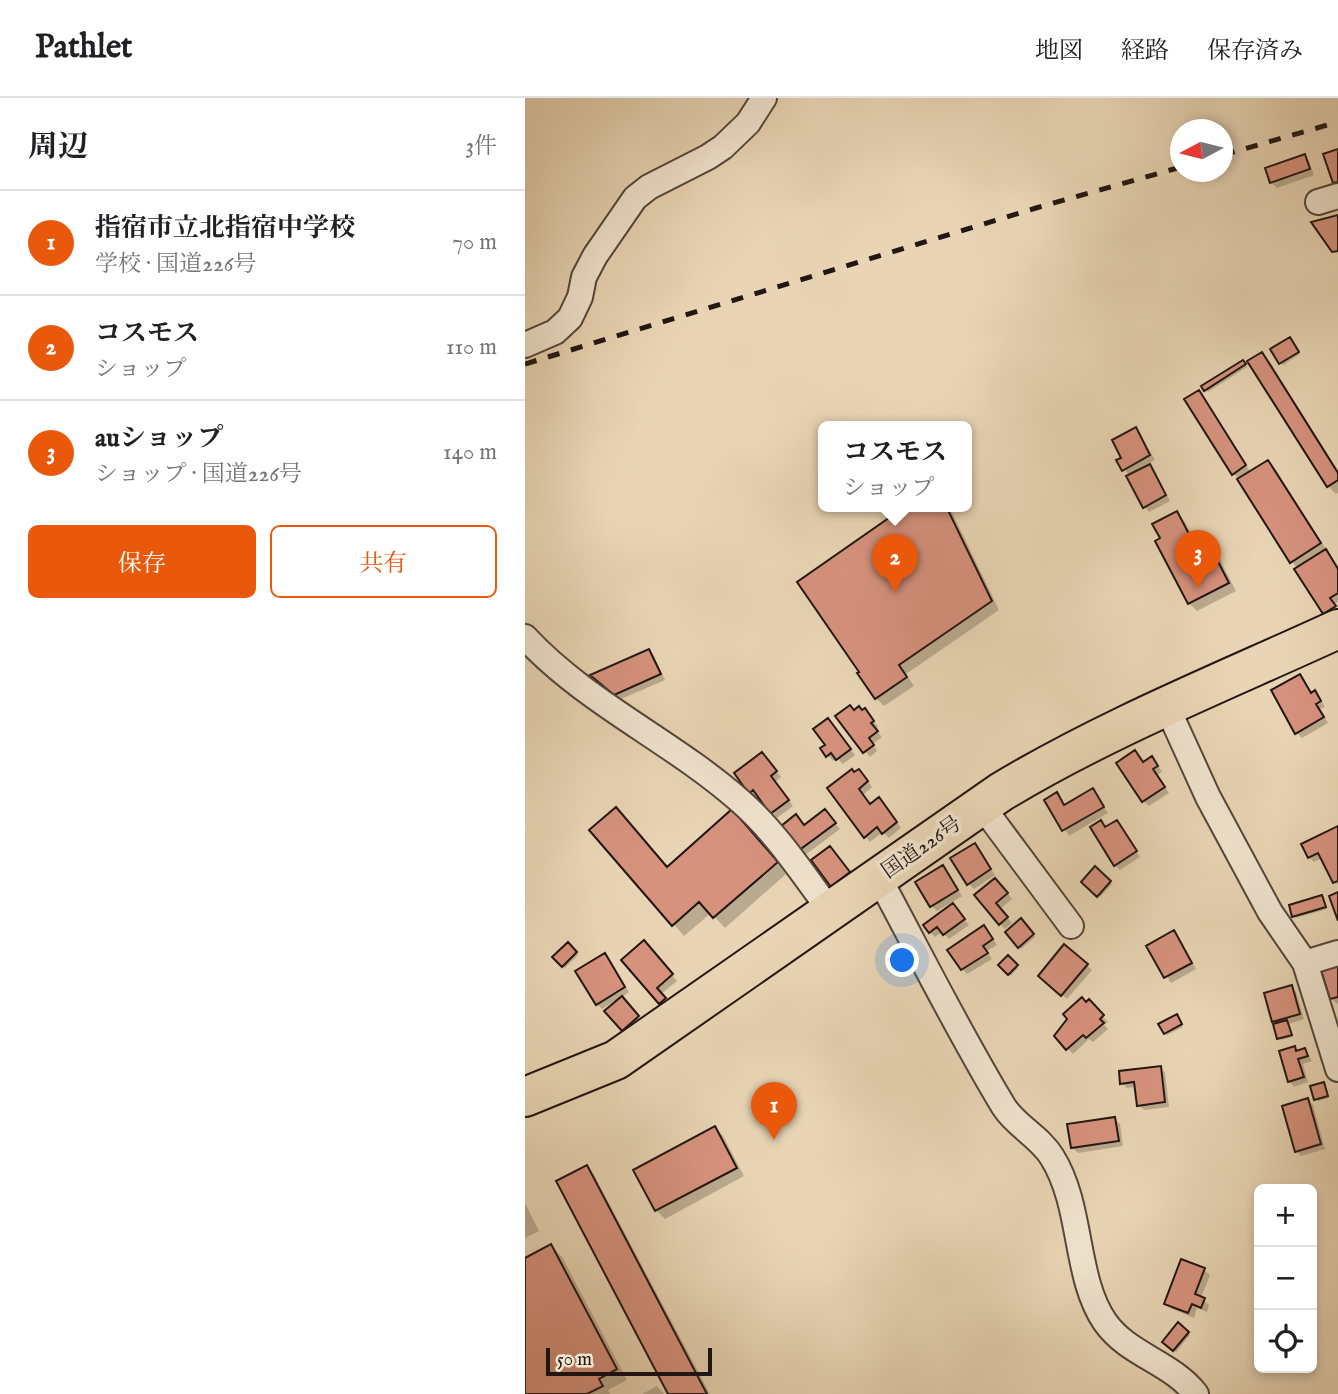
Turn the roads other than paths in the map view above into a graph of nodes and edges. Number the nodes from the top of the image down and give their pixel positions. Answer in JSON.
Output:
{"nodes":[{"id":1,"x":764,"y":98,"type":"edge"},
{"id":2,"x":525,"y":345,"type":"edge"},
{"id":3,"x":1338,"y":629,"type":"edge"},
{"id":4,"x":525,"y":637,"type":"edge"},
{"id":5,"x":1167,"y":707,"type":"junction"},
{"id":6,"x":982,"y":806,"type":"junction"},
{"id":7,"x":879,"y":878,"type":"junction"},
{"id":8,"x":831,"y":912,"type":"junction"},
{"id":9,"x":1071,"y":926,"type":"dead end"},
{"id":10,"x":1338,"y":953,"type":"edge"},
{"id":11,"x":1305,"y":963,"type":"junction"},
{"id":12,"x":1338,"y":1069,"type":"edge"},
{"id":13,"x":525,"y":1097,"type":"edge"},
{"id":14,"x":1196,"y":1394,"type":"edge"}],
"edges":[{"from":1,"to":2,"type":"street"},
{"from":3,"to":5,"type":"highway","name":"国道226号"},
{"from":4,"to":8,"type":"street"},
{"from":5,"to":6,"type":"highway","name":"国道226号"},
{"from":5,"to":11,"type":"street"},
{"from":6,"to":7,"type":"highway","name":"国道226号"},
{"from":6,"to":9,"type":"street"},
{"from":7,"to":8,"type":"highway","name":"国道226号"},
{"from":7,"to":14,"type":"street"},
{"from":8,"to":13,"type":"highway","name":"国道226号"},
{"from":10,"to":11,"type":"street"},
{"from":11,"to":12,"type":"street"}]}
